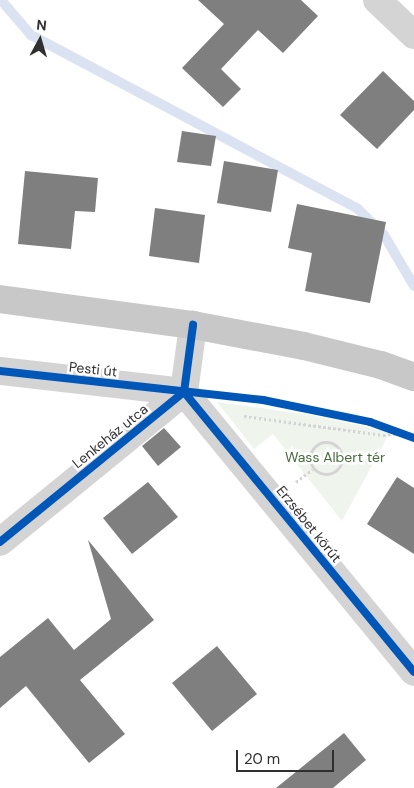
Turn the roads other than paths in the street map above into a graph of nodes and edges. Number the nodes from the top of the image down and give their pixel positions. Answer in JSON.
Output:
{"nodes":[{"id":1,"x":377,"y":0,"type":"edge"},
{"id":2,"x":414,"y":35,"type":"edge"},
{"id":3,"x":0,"y":299,"type":"edge"},
{"id":4,"x":193,"y":325,"type":"junction"},
{"id":5,"x":0,"y":371,"type":"edge"},
{"id":6,"x":414,"y":377,"type":"edge"},
{"id":7,"x":191,"y":400,"type":"junction"},
{"id":8,"x":0,"y":542,"type":"edge"},
{"id":9,"x":414,"y":672,"type":"edge"}],
"edges":[{"from":1,"to":2,"type":"street"},
{"from":3,"to":4,"type":"main road"},
{"from":4,"to":6,"type":"main road"},
{"from":4,"to":7,"type":"street"},
{"from":5,"to":7,"type":"street","name":"Pesti út"},
{"from":7,"to":8,"type":"street","name":"Lenkeház utca"},
{"from":7,"to":9,"type":"street","name":"Erzsébet körút"}]}
